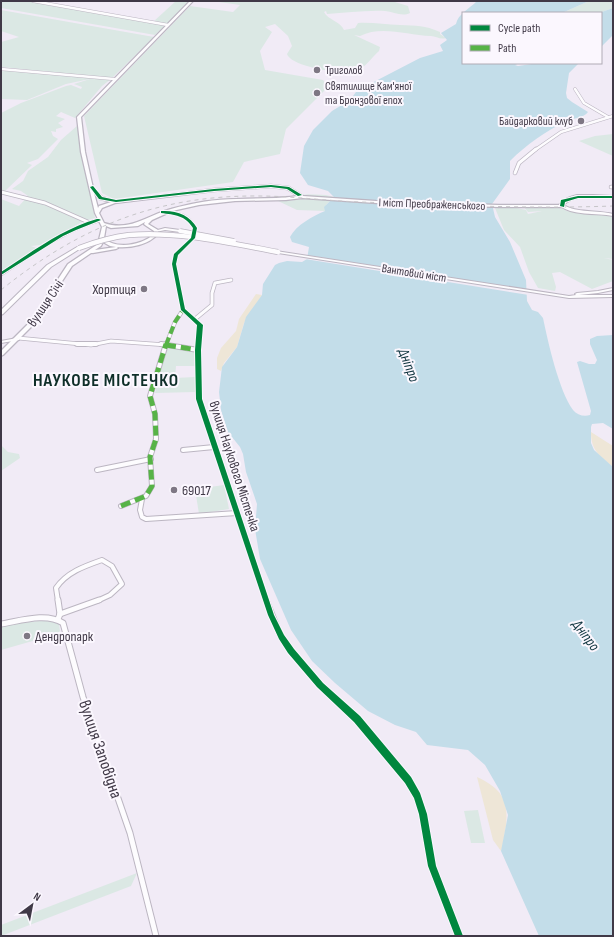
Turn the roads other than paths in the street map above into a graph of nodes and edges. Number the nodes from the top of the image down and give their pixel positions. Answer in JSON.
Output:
{"nodes":[{"id":1,"x":33,"y":1,"type":"edge"},
{"id":2,"x":192,"y":1,"type":"edge"},
{"id":3,"x":168,"y":25,"type":"junction"},
{"id":4,"x":1,"y":69,"type":"edge"},
{"id":5,"x":114,"y":79,"type":"junction"},
{"id":6,"x":575,"y":89,"type":"dead end"},
{"id":7,"x":613,"y":116,"type":"edge"},
{"id":8,"x":608,"y":117,"type":"junction"},
{"id":9,"x":515,"y":173,"type":"dead end"},
{"id":10,"x":92,"y":187,"type":"junction"},
{"id":11,"x":1,"y":192,"type":"edge"},
{"id":12,"x":301,"y":196,"type":"junction"},
{"id":13,"x":613,"y":197,"type":"edge"},
{"id":14,"x":121,"y":201,"type":"junction"},
{"id":15,"x":560,"y":206,"type":"junction"},
{"id":16,"x":179,"y":207,"type":"junction"},
{"id":17,"x":163,"y":212,"type":"junction"},
{"id":18,"x":97,"y":213,"type":"junction"},
{"id":19,"x":179,"y":214,"type":"junction"},
{"id":20,"x":613,"y":215,"type":"edge"},
{"id":21,"x":150,"y":218,"type":"junction"},
{"id":22,"x":99,"y":220,"type":"junction"},
{"id":23,"x":88,"y":222,"type":"junction"},
{"id":24,"x":103,"y":224,"type":"junction"},
{"id":25,"x":135,"y":225,"type":"junction"},
{"id":26,"x":122,"y":226,"type":"junction"},
{"id":27,"x":151,"y":227,"type":"junction"},
{"id":28,"x":156,"y":231,"type":"junction"},
{"id":29,"x":102,"y":236,"type":"junction"},
{"id":30,"x":132,"y":246,"type":"junction"},
{"id":31,"x":278,"y":252,"type":"junction"},
{"id":32,"x":89,"y":253,"type":"junction"},
{"id":33,"x":1,"y":274,"type":"edge"},
{"id":34,"x":231,"y":280,"type":"dead end"},
{"id":35,"x":613,"y":288,"type":"edge"},
{"id":36,"x":551,"y":295,"type":"junction"},
{"id":37,"x":613,"y":296,"type":"edge"},
{"id":38,"x":183,"y":310,"type":"junction"},
{"id":39,"x":1,"y":313,"type":"edge"},
{"id":40,"x":195,"y":319,"type":"junction"},
{"id":41,"x":18,"y":338,"type":"junction"},
{"id":42,"x":1,"y":342,"type":"edge"},
{"id":43,"x":166,"y":345,"type":"junction"},
{"id":44,"x":198,"y":350,"type":"junction"},
{"id":45,"x":1,"y":354,"type":"edge"},
{"id":46,"x":214,"y":447,"type":"junction"},
{"id":47,"x":183,"y":450,"type":"dead end"},
{"id":48,"x":150,"y":459,"type":"junction"},
{"id":49,"x":97,"y":470,"type":"dead end"},
{"id":50,"x":142,"y":499,"type":"junction"},
{"id":51,"x":121,"y":506,"type":"dead end"},
{"id":52,"x":238,"y":513,"type":"junction"},
{"id":53,"x":59,"y":616,"type":"junction"},
{"id":54,"x":1,"y":624,"type":"edge"},
{"id":55,"x":156,"y":936,"type":"edge"},
{"id":56,"x":459,"y":936,"type":"edge"}],
"edges":[{"from":1,"to":3,"type":"street"},
{"from":2,"to":3,"type":"main road"},
{"from":3,"to":5,"type":"main road"},
{"from":4,"to":5,"type":"street"},
{"from":5,"to":10,"type":"main road"},
{"from":6,"to":8,"type":"street"},
{"from":7,"to":8,"type":"street"},
{"from":8,"to":9,"type":"street"},
{"from":10,"to":14,"type":"main road"},
{"from":10,"to":18,"type":"main road"},
{"from":11,"to":23,"type":"street"},
{"from":12,"to":14,"type":"main road"},
{"from":12,"to":15,"type":"main road","name":"I міст Преображенського"},
{"from":12,"to":16,"type":"main road"},
{"from":13,"to":15,"type":"main road"},
{"from":14,"to":18,"type":"main road"},
{"from":15,"to":20,"type":"main road"},
{"from":16,"to":17,"type":"main road"},
{"from":16,"to":19,"type":"street"},
{"from":17,"to":19,"type":"street"},
{"from":17,"to":21,"type":"main road"},
{"from":18,"to":22,"type":"main road"},
{"from":19,"to":38,"type":"street"},
{"from":21,"to":25,"type":"main road"},
{"from":21,"to":27,"type":"main road"},
{"from":22,"to":23,"type":"street"},
{"from":22,"to":24,"type":"main road"},
{"from":23,"to":33,"type":"street"},
{"from":24,"to":26,"type":"main road"},
{"from":24,"to":29,"type":"main road"},
{"from":25,"to":26,"type":"main road"},
{"from":25,"to":27,"type":"main road"},
{"from":26,"to":29,"type":"main road"},
{"from":27,"to":28,"type":"main road"},
{"from":28,"to":30,"type":"main road"},
{"from":28,"to":31,"type":"street","bridge":true},
{"from":29,"to":30,"type":"main road"},
{"from":29,"to":32,"type":"main road"},
{"from":30,"to":32,"type":"main road"},
{"from":31,"to":36,"type":"main road","name":"Вантовий міст"},
{"from":31,"to":39,"type":"main road","name":"Вантовий міст","bridge":true},
{"from":32,"to":41,"type":"main road","name":"вулиця Січі"},
{"from":34,"to":40,"type":"street"},
{"from":35,"to":36,"type":"main road"},
{"from":36,"to":37,"type":"main road"},
{"from":38,"to":40,"type":"street"},
{"from":38,"to":43,"type":"street"},
{"from":40,"to":44,"type":"street","name":"вулиця Наукового Містечка"},
{"from":41,"to":42,"type":"street"},
{"from":41,"to":43,"type":"street"},
{"from":41,"to":45,"type":"main road","name":"вулиця Січі"},
{"from":43,"to":44,"type":"street"},
{"from":43,"to":48,"type":"street"},
{"from":44,"to":46,"type":"street","name":"вулиця Наукового Містечка"},
{"from":46,"to":47,"type":"street"},
{"from":46,"to":52,"type":"street","name":"вулиця Наукового Містечка"},
{"from":48,"to":49,"type":"street"},
{"from":48,"to":50,"type":"street"},
{"from":50,"to":51,"type":"street"},
{"from":50,"to":52,"type":"street"},
{"from":52,"to":56,"type":"street","name":"вулиця Наукового Містечка"},
{"from":53,"to":53,"type":"street","name":"вулиця Заповідна"},
{"from":53,"to":54,"type":"street"},
{"from":53,"to":55,"type":"street","name":"вулиця Заповідна"}]}
